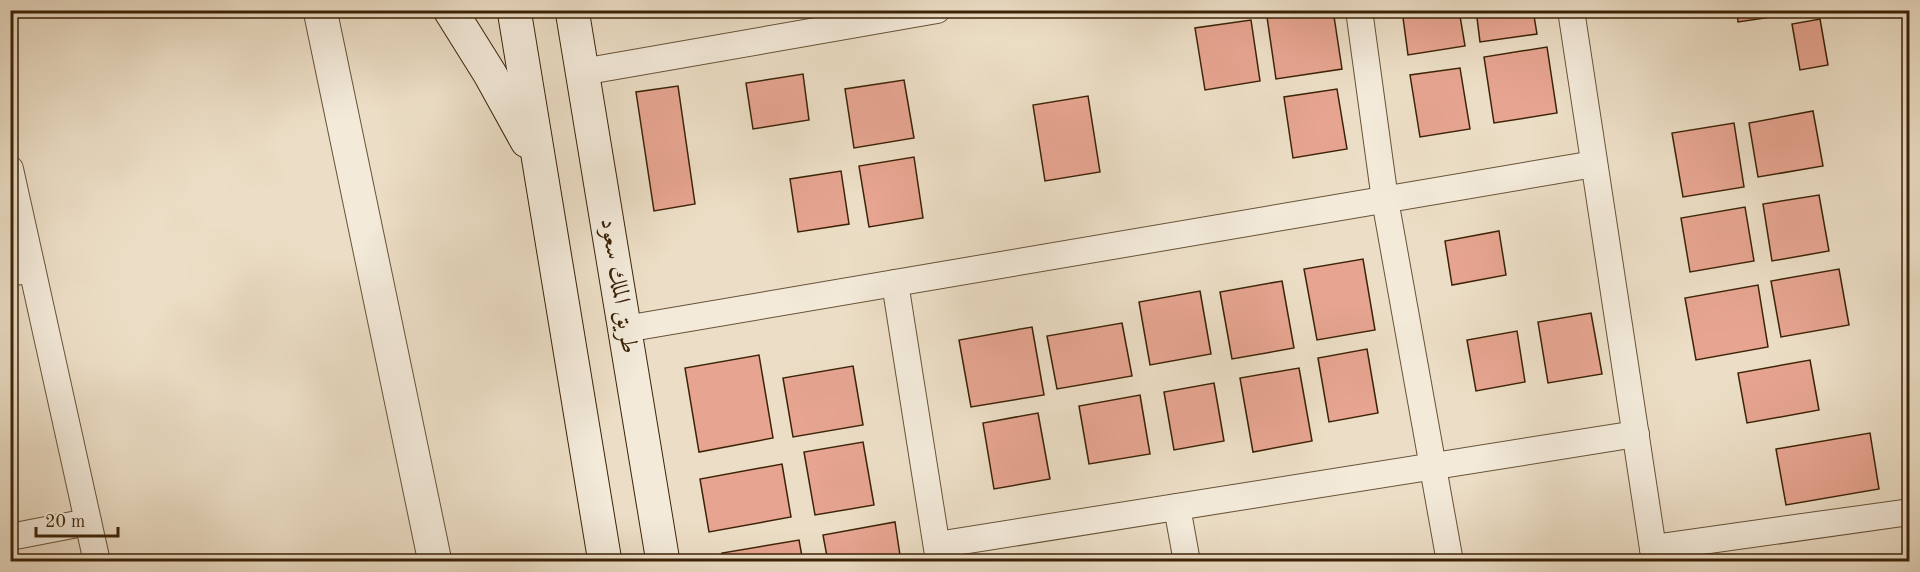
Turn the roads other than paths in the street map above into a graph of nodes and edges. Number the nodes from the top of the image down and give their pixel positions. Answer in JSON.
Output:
{"nodes":[{"id":1,"x":320,"y":10,"type":"edge"},
{"id":2,"x":450,"y":10,"type":"edge"},
{"id":3,"x":514,"y":10,"type":"edge"},
{"id":4,"x":572,"y":10,"type":"edge"},
{"id":5,"x":937,"y":10,"type":"edge"},
{"id":6,"x":1359,"y":10,"type":"edge"},
{"id":7,"x":1571,"y":10,"type":"edge"},
{"id":8,"x":582,"y":72,"type":"junction"},
{"id":9,"x":539,"y":163,"type":"junction"},
{"id":10,"x":1594,"y":164,"type":"junction"},
{"id":11,"x":10,"y":169,"type":"edge"},
{"id":12,"x":1385,"y":200,"type":"junction"},
{"id":13,"x":21,"y":271,"type":"edge"},
{"id":14,"x":895,"y":283,"type":"junction"},
{"id":15,"x":625,"y":329,"type":"junction"},
{"id":16,"x":1636,"y":434,"type":"junction"},
{"id":17,"x":1434,"y":466,"type":"junction"},
{"id":18,"x":1177,"y":507,"type":"junction"},
{"id":19,"x":1910,"y":512,"type":"edge"},
{"id":20,"x":88,"y":522,"type":"junction"},
{"id":21,"x":10,"y":537,"type":"edge"},
{"id":22,"x":938,"y":553,"type":"edge"},
{"id":23,"x":1654,"y":555,"type":"edge"},
{"id":24,"x":97,"y":561,"type":"edge"},
{"id":25,"x":435,"y":561,"type":"edge"},
{"id":26,"x":605,"y":561,"type":"edge"},
{"id":27,"x":663,"y":561,"type":"edge"},
{"id":28,"x":1187,"y":561,"type":"edge"},
{"id":29,"x":1450,"y":561,"type":"edge"}],
"edges":[{"from":1,"to":25,"type":"main road"},
{"from":2,"to":9,"type":"main road"},
{"from":3,"to":9,"type":"main road"},
{"from":4,"to":8,"type":"main road","name":"طريق الملك سعود"},
{"from":5,"to":8,"type":"street"},
{"from":6,"to":12,"type":"street"},
{"from":7,"to":10,"type":"street"},
{"from":8,"to":15,"type":"main road","name":"طريق الملك سعود"},
{"from":9,"to":26,"type":"main road"},
{"from":10,"to":12,"type":"street"},
{"from":10,"to":16,"type":"street"},
{"from":11,"to":13,"type":"street"},
{"from":12,"to":14,"type":"street"},
{"from":12,"to":17,"type":"street"},
{"from":13,"to":20,"type":"street"},
{"from":14,"to":15,"type":"street"},
{"from":14,"to":22,"type":"street"},
{"from":15,"to":27,"type":"main road","name":"طريق الملك سعود"},
{"from":16,"to":17,"type":"street"},
{"from":16,"to":23,"type":"street"},
{"from":17,"to":18,"type":"street"},
{"from":17,"to":29,"type":"street"},
{"from":18,"to":22,"type":"street"},
{"from":18,"to":28,"type":"street"},
{"from":19,"to":23,"type":"street"},
{"from":20,"to":21,"type":"street"},
{"from":20,"to":24,"type":"street"}]}
